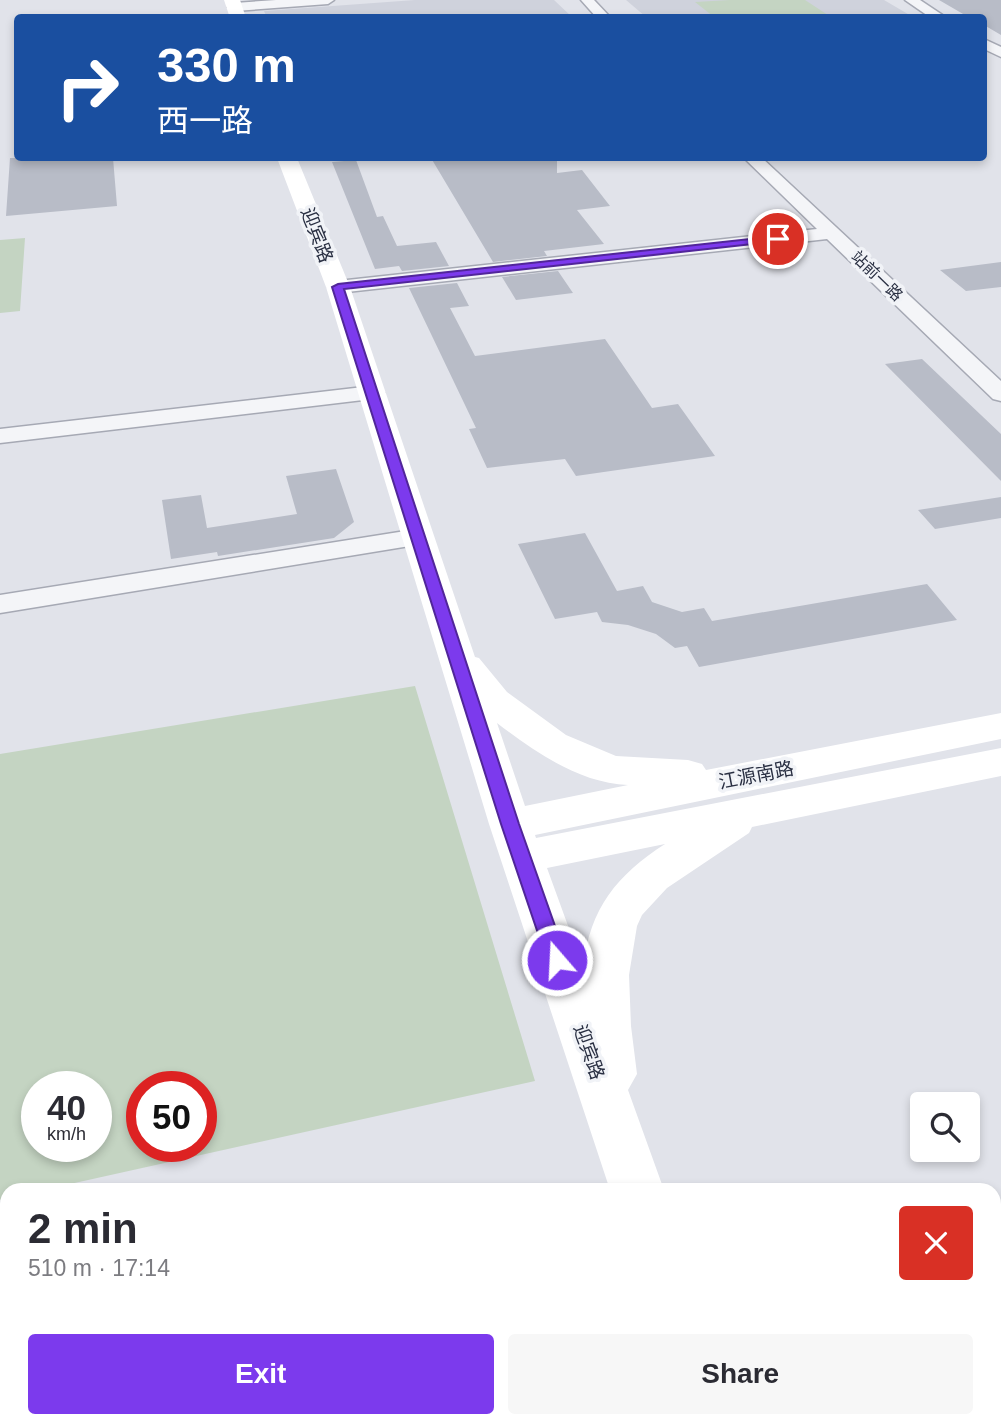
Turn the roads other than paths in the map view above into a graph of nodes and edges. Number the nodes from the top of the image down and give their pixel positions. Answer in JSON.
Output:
{"nodes":[{"id":1,"x":328,"y":0,"type":"edge"},
{"id":2,"x":587,"y":0,"type":"edge"},
{"id":3,"x":911,"y":0,"type":"edge"},
{"id":4,"x":235,"y":8,"type":"edge"},
{"id":5,"x":601,"y":14,"type":"edge"},
{"id":6,"x":934,"y":14,"type":"edge"},
{"id":7,"x":288,"y":161,"type":"edge"},
{"id":8,"x":756,"y":161,"type":"edge"},
{"id":9,"x":833,"y":233,"type":"junction"},
{"id":10,"x":338,"y":287,"type":"junction"},
{"id":11,"x":372,"y":393,"type":"junction"},
{"id":12,"x":1001,"y":394,"type":"edge"},
{"id":13,"x":0,"y":436,"type":"edge"},
{"id":14,"x":418,"y":537,"type":"junction"},
{"id":15,"x":0,"y":604,"type":"edge"},
{"id":16,"x":455,"y":653,"type":"junction"},
{"id":17,"x":1001,"y":726,"type":"edge"},
{"id":18,"x":1001,"y":762,"type":"edge"},
{"id":19,"x":747,"y":794,"type":"junction"},
{"id":20,"x":516,"y":841,"type":"junction"},
{"id":21,"x":619,"y":1139,"type":"junction"},
{"id":22,"x":635,"y":1183,"type":"edge"}],
"edges":[{"from":1,"to":4,"type":"street"},
{"from":2,"to":5,"type":"street"},
{"from":3,"to":6,"type":"street"},
{"from":7,"to":10,"type":"main road","name":"迎宾路"},
{"from":8,"to":9,"type":"street","name":"站前一路"},
{"from":9,"to":10,"type":"street"},
{"from":9,"to":12,"type":"street","name":"站前一路"},
{"from":10,"to":11,"type":"main road","name":"迎宾路"},
{"from":11,"to":13,"type":"street"},
{"from":11,"to":14,"type":"main road","name":"迎宾路"},
{"from":14,"to":15,"type":"street"},
{"from":14,"to":16,"type":"main road","name":"迎宾路"},
{"from":16,"to":19,"type":"main road"},
{"from":16,"to":20,"type":"main road","name":"迎宾路"},
{"from":17,"to":19,"type":"main road","name":"江源南路"},
{"from":18,"to":19,"type":"main road","name":"江源南路"},
{"from":19,"to":20,"type":"main road","name":"江源南路"},
{"from":19,"to":21,"type":"main road"},
{"from":20,"to":21,"type":"main road","name":"迎宾路"},
{"from":21,"to":22,"type":"main road","name":"迎宾路"}]}
